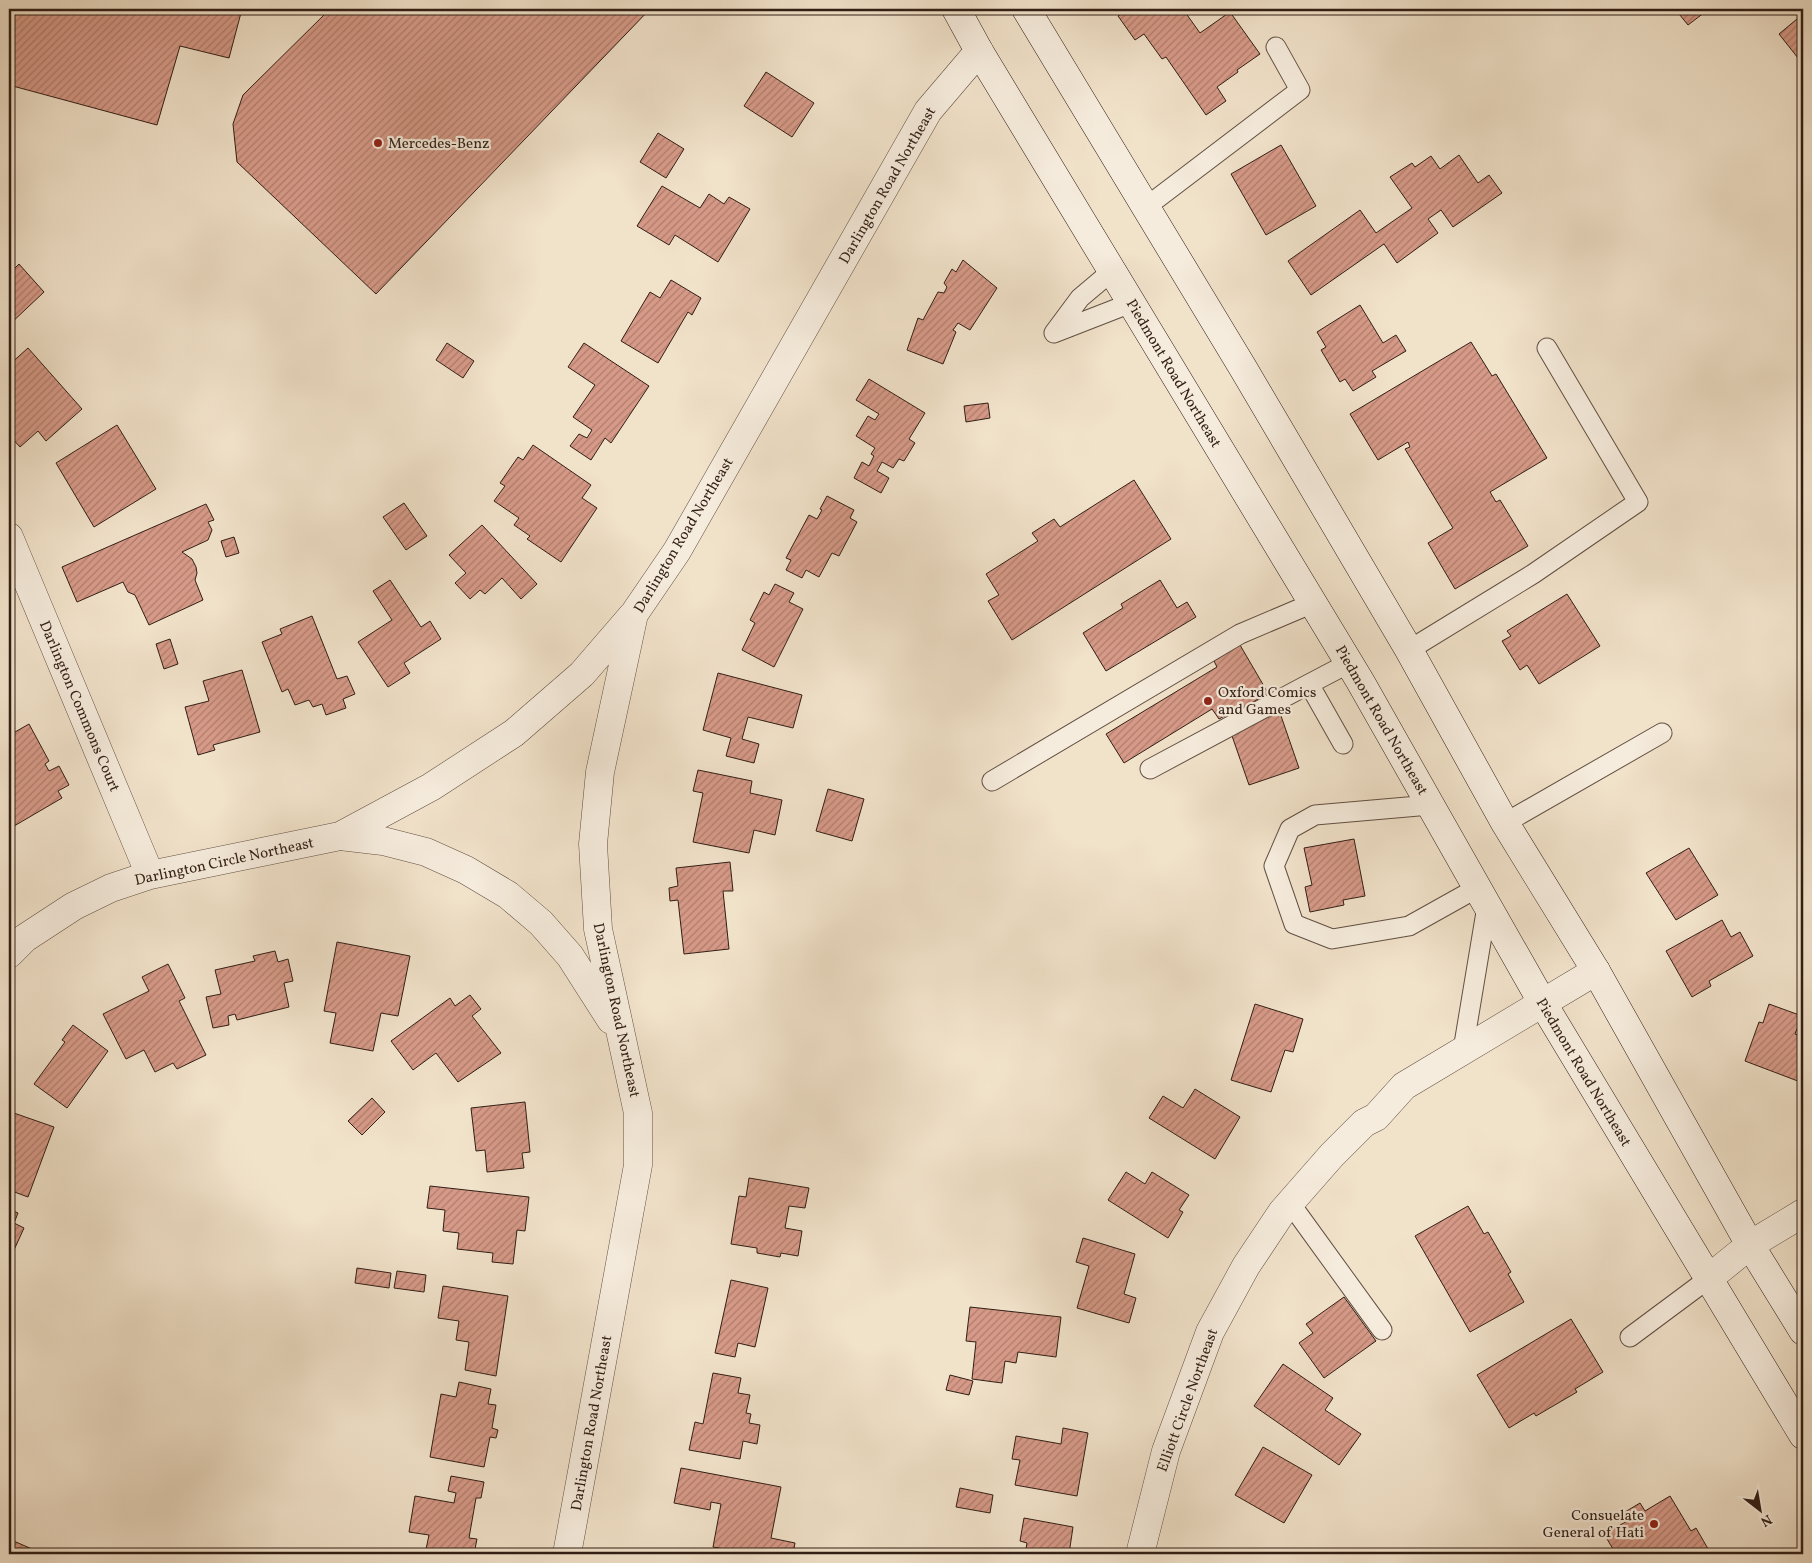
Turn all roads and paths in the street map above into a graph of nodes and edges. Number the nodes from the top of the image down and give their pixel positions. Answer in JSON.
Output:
{"nodes":[{"id":1,"x":956,"y":9,"type":"edge"},
{"id":2,"x":1026,"y":9,"type":"edge"},
{"id":3,"x":1276,"y":47,"type":"dead end"},
{"id":4,"x":980,"y":51,"type":"junction"},
{"id":5,"x":1146,"y":207,"type":"junction"},
{"id":6,"x":1112,"y":271,"type":"junction"},
{"id":7,"x":1131,"y":303,"type":"junction"},
{"id":8,"x":1547,"y":348,"type":"dead end"},
{"id":9,"x":9,"y":537,"type":"edge"},
{"id":10,"x":1313,"y":603,"type":"junction"},
{"id":11,"x":634,"y":614,"type":"junction"},
{"id":12,"x":1409,"y":650,"type":"junction"},
{"id":13,"x":1349,"y":663,"type":"junction"},
{"id":14,"x":1309,"y":684,"type":"junction"},
{"id":15,"x":1662,"y":733,"type":"dead end"},
{"id":16,"x":1343,"y":744,"type":"dead end"},
{"id":17,"x":1150,"y":769,"type":"dead end"},
{"id":18,"x":992,"y":781,"type":"dead end"},
{"id":19,"x":1430,"y":805,"type":"junction"},
{"id":20,"x":1505,"y":823,"type":"junction"},
{"id":21,"x":340,"y":836,"type":"junction"},
{"id":22,"x":150,"y":875,"type":"junction"},
{"id":23,"x":1482,"y":897,"type":"junction"},
{"id":24,"x":9,"y":954,"type":"edge"},
{"id":25,"x":1596,"y":972,"type":"junction"},
{"id":26,"x":1542,"y":1002,"type":"junction"},
{"id":27,"x":622,"y":1041,"type":"junction"},
{"id":28,"x":1463,"y":1050,"type":"junction"},
{"id":29,"x":1290,"y":1203,"type":"junction"},
{"id":30,"x":1803,"y":1213,"type":"edge"},
{"id":31,"x":1750,"y":1246,"type":"junction"},
{"id":32,"x":1708,"y":1279,"type":"junction"},
{"id":33,"x":1382,"y":1330,"type":"dead end"},
{"id":34,"x":1803,"y":1331,"type":"edge"},
{"id":35,"x":1630,"y":1337,"type":"dead end"},
{"id":36,"x":1803,"y":1435,"type":"edge"},
{"id":37,"x":567,"y":1554,"type":"edge"},
{"id":38,"x":1140,"y":1554,"type":"edge"}],
"edges":[{"from":1,"to":4,"type":"street","name":"Piedmont Road Northeast"},
{"from":2,"to":5,"type":"street"},
{"from":3,"to":5,"type":"lane"},
{"from":4,"to":6,"type":"street","name":"Piedmont Road Northeast"},
{"from":4,"to":11,"type":"street","name":"Darlington Road Northeast"},
{"from":5,"to":12,"type":"street"},
{"from":6,"to":7,"type":"street","name":"Piedmont Road Northeast"},
{"from":6,"to":7,"type":"lane"},
{"from":7,"to":10,"type":"street","name":"Piedmont Road Northeast"},
{"from":8,"to":12,"type":"lane"},
{"from":9,"to":22,"type":"street","name":"Darlington Commons Court"},
{"from":10,"to":13,"type":"street","name":"Piedmont Road Northeast"},
{"from":10,"to":18,"type":"lane"},
{"from":11,"to":21,"type":"street","name":"Darlington Circle Northeast"},
{"from":11,"to":27,"type":"street","name":"Darlington Road Northeast"},
{"from":12,"to":20,"type":"street"},
{"from":13,"to":14,"type":"lane"},
{"from":13,"to":19,"type":"street","name":"Piedmont Road Northeast"},
{"from":14,"to":16,"type":"lane"},
{"from":14,"to":17,"type":"lane"},
{"from":15,"to":20,"type":"lane"},
{"from":19,"to":23,"type":"street","name":"Piedmont Road Northeast"},
{"from":19,"to":23,"type":"lane"},
{"from":20,"to":25,"type":"street"},
{"from":21,"to":22,"type":"street","name":"Darlington Circle Northeast"},
{"from":21,"to":27,"type":"street","name":"Darlington Circle Northeast"},
{"from":22,"to":24,"type":"street","name":"Darlington Circle Northeast"},
{"from":23,"to":26,"type":"street","name":"Piedmont Road Northeast"},
{"from":23,"to":28,"type":"lane"},
{"from":25,"to":26,"type":"street","name":"Elliott Circle Northeast"},
{"from":25,"to":31,"type":"street"},
{"from":26,"to":28,"type":"street","name":"Elliott Circle Northeast"},
{"from":26,"to":32,"type":"street","name":"Piedmont Road Northeast"},
{"from":27,"to":37,"type":"street","name":"Darlington Road Northeast"},
{"from":28,"to":29,"type":"street","name":"Elliott Circle Northeast"},
{"from":29,"to":33,"type":"lane"},
{"from":29,"to":38,"type":"street","name":"Elliott Circle Northeast"},
{"from":30,"to":31,"type":"street"},
{"from":31,"to":32,"type":"street"},
{"from":31,"to":34,"type":"street"},
{"from":32,"to":35,"type":"lane"},
{"from":32,"to":36,"type":"street","name":"Piedmont Road Northeast"}]}
